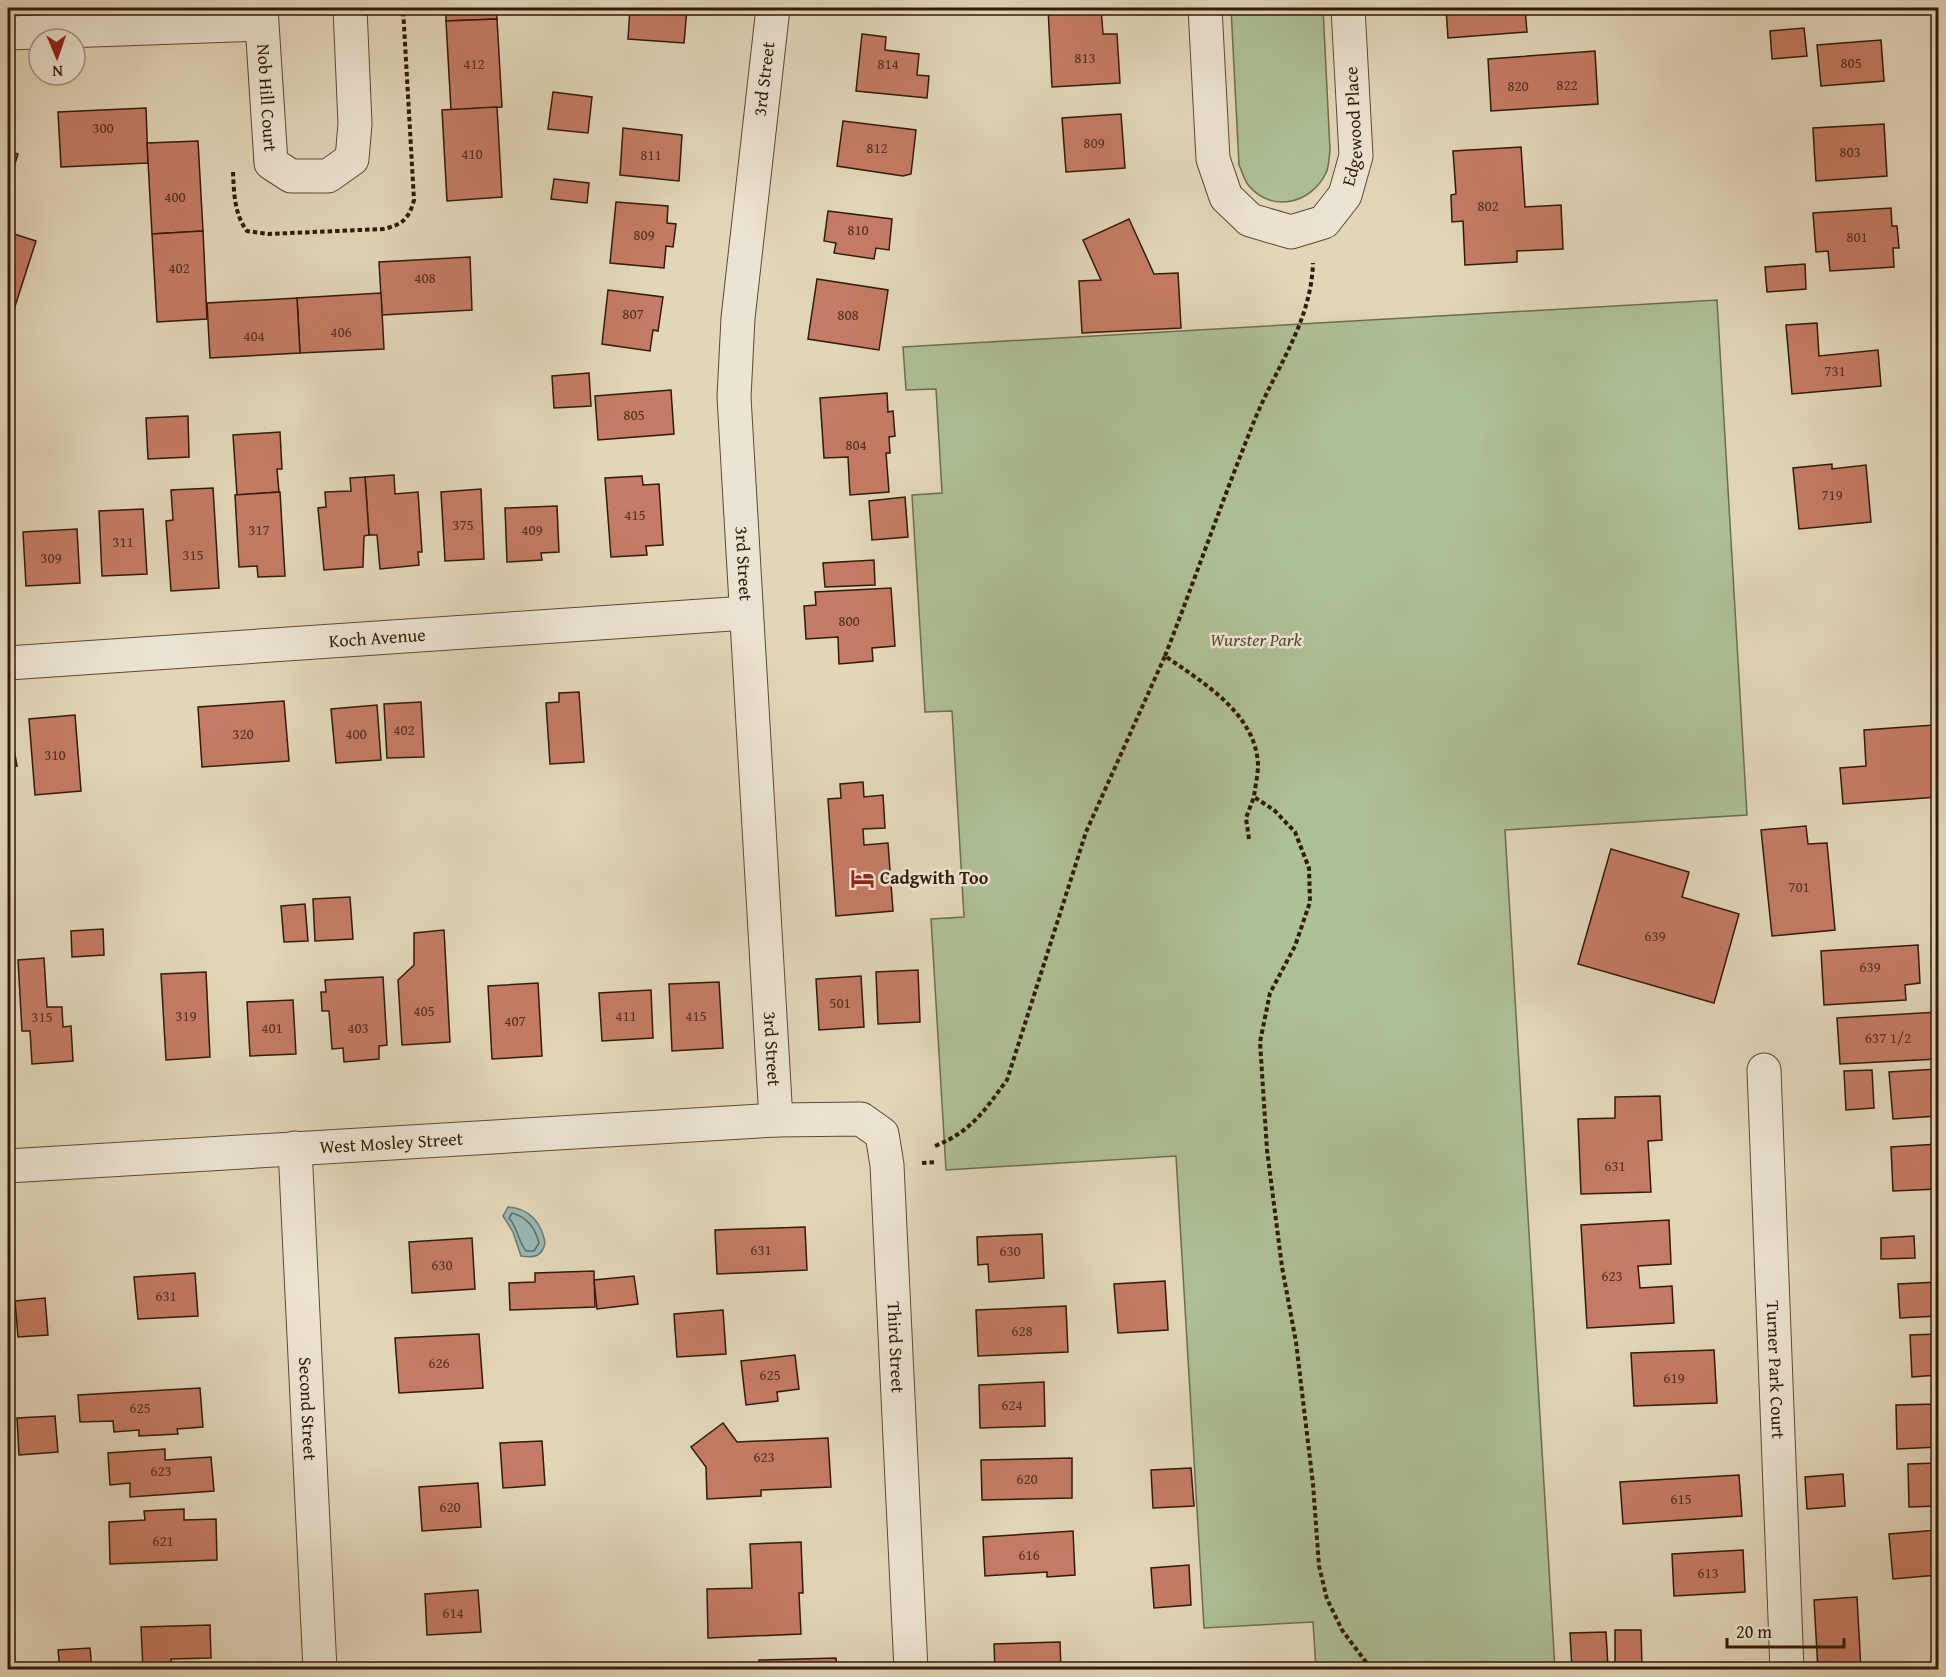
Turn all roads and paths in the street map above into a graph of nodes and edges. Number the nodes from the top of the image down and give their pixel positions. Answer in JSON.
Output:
{"nodes":[{"id":1,"x":350,"y":8,"type":"edge"},
{"id":2,"x":773,"y":8,"type":"edge"},
{"id":3,"x":1205,"y":8,"type":"edge"},
{"id":4,"x":1348,"y":8,"type":"edge"},
{"id":5,"x":260,"y":16,"type":"edge"},
{"id":6,"x":8,"y":33,"type":"edge"},
{"id":7,"x":1307,"y":227,"type":"junction"},
{"id":8,"x":746,"y":613,"type":"junction"},
{"id":9,"x":1165,"y":656,"type":"junction"},
{"id":10,"x":8,"y":663,"type":"edge"},
{"id":11,"x":1254,"y":797,"type":"junction"},
{"id":12,"x":1249,"y":839,"type":"dead end"},
{"id":13,"x":1764,"y":1070,"type":"dead end"},
{"id":14,"x":776,"y":1120,"type":"junction"},
{"id":15,"x":935,"y":1146,"type":"dead end"},
{"id":16,"x":295,"y":1148,"type":"junction"},
{"id":17,"x":8,"y":1166,"type":"edge"},
{"id":18,"x":320,"y":1670,"type":"edge"},
{"id":19,"x":911,"y":1670,"type":"edge"},
{"id":20,"x":1372,"y":1670,"type":"edge"},
{"id":21,"x":1787,"y":1670,"type":"edge"}],
"edges":[{"from":1,"to":5,"type":"street","name":"Nob Hill Court"},
{"from":2,"to":8,"type":"street","name":"3rd Street"},
{"from":3,"to":7,"type":"street","name":"Edgewood Place"},
{"from":4,"to":7,"type":"street","name":"Edgewood Place"},
{"from":5,"to":6,"type":"street"},
{"from":7,"to":9,"type":"path"},
{"from":8,"to":10,"type":"street","name":"Koch Avenue"},
{"from":8,"to":14,"type":"street","name":"3rd Street"},
{"from":9,"to":11,"type":"path"},
{"from":9,"to":15,"type":"path"},
{"from":11,"to":12,"type":"path"},
{"from":11,"to":20,"type":"path"},
{"from":13,"to":21,"type":"street","name":"Turner Park Court"},
{"from":14,"to":16,"type":"street","name":"West Mosley Street"},
{"from":14,"to":19,"type":"street","name":"Third Street"},
{"from":16,"to":17,"type":"street","name":"West Mosley Street"},
{"from":16,"to":18,"type":"street","name":"Second Street"}]}
